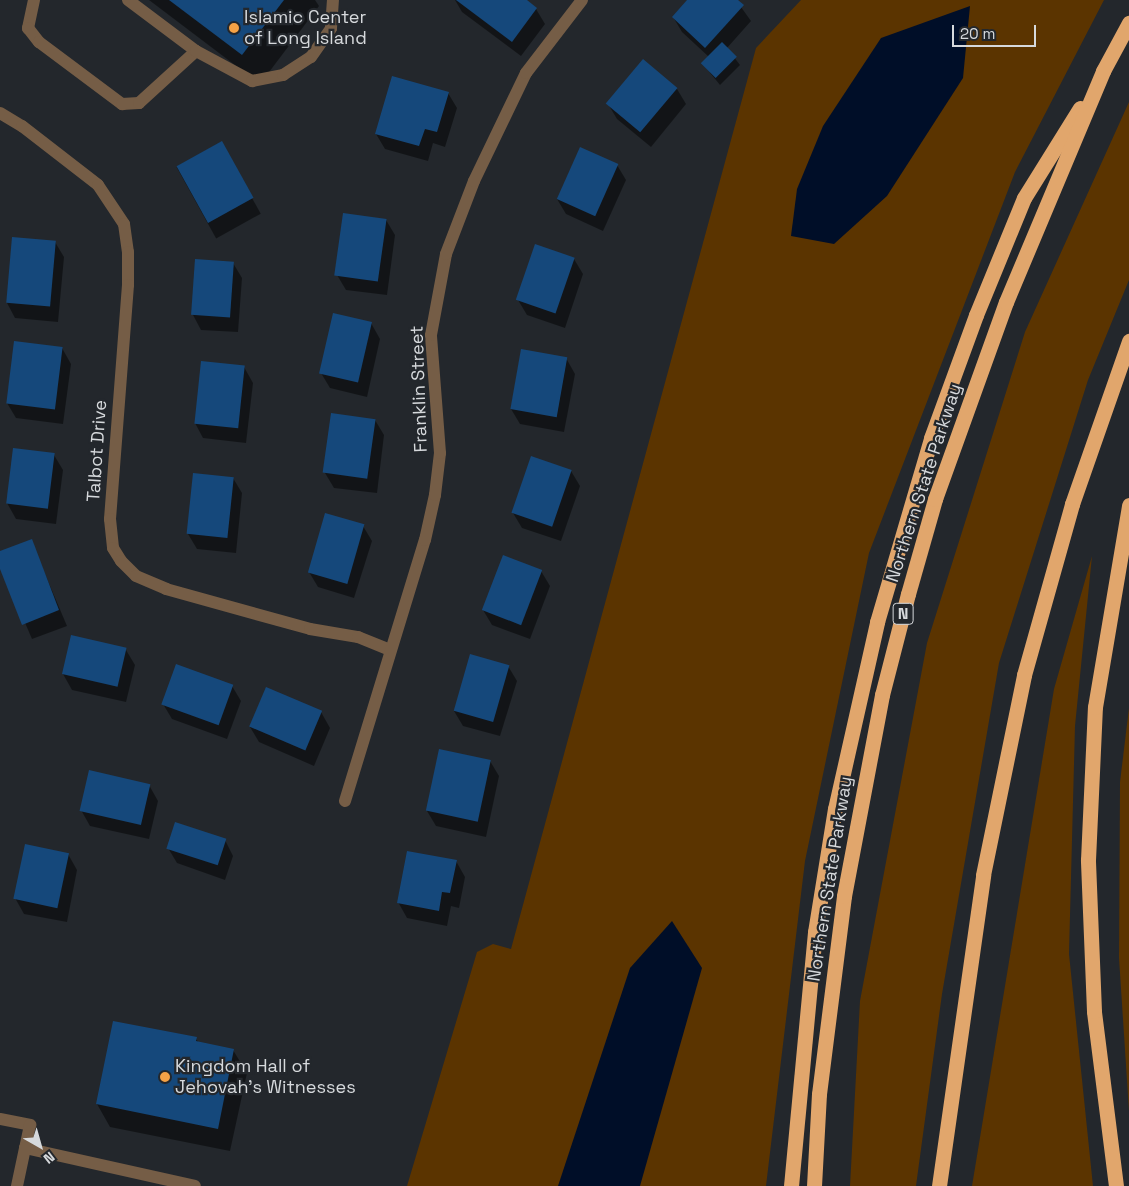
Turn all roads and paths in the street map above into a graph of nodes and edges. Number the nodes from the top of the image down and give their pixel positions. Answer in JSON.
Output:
{"nodes":[{"id":1,"x":34,"y":0,"type":"edge"},
{"id":2,"x":128,"y":0,"type":"edge"},
{"id":3,"x":333,"y":0,"type":"edge"},
{"id":4,"x":582,"y":0,"type":"edge"},
{"id":5,"x":1129,"y":24,"type":"edge"},
{"id":6,"x":196,"y":51,"type":"junction"},
{"id":7,"x":1103,"y":71,"type":"junction"},
{"id":8,"x":0,"y":113,"type":"edge"},
{"id":9,"x":1129,"y":341,"type":"edge"},
{"id":10,"x":1129,"y":505,"type":"edge"},
{"id":11,"x":390,"y":650,"type":"junction"},
{"id":12,"x":345,"y":801,"type":"dead end"},
{"id":13,"x":0,"y":1119,"type":"edge"},
{"id":14,"x":25,"y":1148,"type":"junction"},
{"id":15,"x":17,"y":1186,"type":"edge"},
{"id":16,"x":195,"y":1186,"type":"edge"},
{"id":17,"x":791,"y":1186,"type":"edge"},
{"id":18,"x":814,"y":1186,"type":"edge"},
{"id":19,"x":939,"y":1186,"type":"edge"},
{"id":20,"x":1116,"y":1186,"type":"edge"}],
"edges":[{"from":1,"to":6,"type":"street"},
{"from":2,"to":6,"type":"street"},
{"from":3,"to":6,"type":"street"},
{"from":4,"to":11,"type":"street","name":"Franklin Street"},
{"from":5,"to":7,"type":"highway","name":"Northern State Parkway","number":"N"},
{"from":7,"to":17,"type":"highway"},
{"from":7,"to":18,"type":"highway","name":"Northern State Parkway","number":"N"},
{"from":8,"to":11,"type":"street","name":"Talbot Drive"},
{"from":9,"to":19,"type":"highway"},
{"from":10,"to":20,"type":"highway"},
{"from":11,"to":12,"type":"street","name":"Franklin Street"},
{"from":13,"to":14,"type":"street"},
{"from":14,"to":15,"type":"street"},
{"from":14,"to":16,"type":"street"}]}
